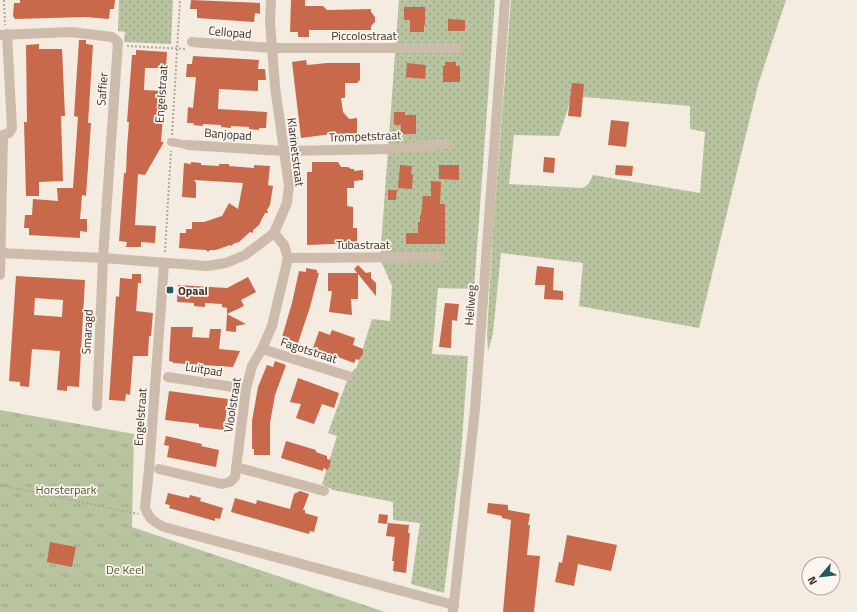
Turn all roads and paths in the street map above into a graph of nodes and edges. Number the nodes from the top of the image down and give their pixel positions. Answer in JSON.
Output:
{"nodes":[{"id":1,"x":4,"y":0,"type":"edge"},
{"id":2,"x":180,"y":0,"type":"edge"},
{"id":3,"x":271,"y":0,"type":"edge"},
{"id":4,"x":505,"y":0,"type":"edge"},
{"id":5,"x":4,"y":34,"type":"edge"},
{"id":6,"x":188,"y":44,"type":"joint"},
{"id":7,"x":118,"y":45,"type":"junction"},
{"id":8,"x":272,"y":48,"type":"junction"},
{"id":9,"x":457,"y":48,"type":"dead end"},
{"id":10,"x":177,"y":49,"type":"junction"},
{"id":11,"x":1,"y":135,"type":"edge"},
{"id":12,"x":171,"y":142,"type":"junction"},
{"id":13,"x":446,"y":144,"type":"dead end"},
{"id":14,"x":188,"y":145,"type":"joint"},
{"id":15,"x":284,"y":151,"type":"junction"},
{"id":16,"x":274,"y":233,"type":"junction"},
{"id":17,"x":0,"y":253,"type":"edge"},
{"id":18,"x":438,"y":257,"type":"dead end"},
{"id":19,"x":103,"y":258,"type":"junction"},
{"id":20,"x":288,"y":258,"type":"junction"},
{"id":21,"x":164,"y":264,"type":"junction"},
{"id":22,"x":0,"y":275,"type":"edge"},
{"id":23,"x":262,"y":348,"type":"junction"},
{"id":24,"x":157,"y":376,"type":"junction"},
{"id":25,"x":348,"y":376,"type":"dead end"},
{"id":26,"x":168,"y":377,"type":"joint"},
{"id":27,"x":246,"y":389,"type":"junction"},
{"id":28,"x":97,"y":406,"type":"dead end"},
{"id":29,"x":236,"y":467,"type":"junction"},
{"id":30,"x":154,"y":469,"type":"junction"},
{"id":31,"x":0,"y":485,"type":"edge"},
{"id":32,"x":324,"y":491,"type":"dead end"},
{"id":33,"x":147,"y":513,"type":"junction"},
{"id":34,"x":454,"y":609,"type":"edge"}],
"edges":[{"from":1,"to":5,"type":"path"},
{"from":2,"to":10,"type":"path","name":"Engelstraat"},
{"from":3,"to":8,"type":"street","name":"Klarinetstraat"},
{"from":4,"to":34,"type":"street","name":"Heilweg"},
{"from":5,"to":7,"type":"street"},
{"from":5,"to":11,"type":"street"},
{"from":6,"to":8,"type":"street","name":"Cellopad"},
{"from":6,"to":10,"type":"path"},
{"from":7,"to":10,"type":"path"},
{"from":7,"to":19,"type":"street","name":"Saffier"},
{"from":8,"to":9,"type":"street","name":"Piccolostraat"},
{"from":8,"to":15,"type":"street","name":"Klarinetstraat"},
{"from":10,"to":12,"type":"path","name":"Engelstraat"},
{"from":11,"to":17,"type":"street"},
{"from":12,"to":14,"type":"street","name":"Banjopad"},
{"from":12,"to":21,"type":"path","name":"Engelstraat"},
{"from":13,"to":15,"type":"street","name":"Trompetstraat"},
{"from":14,"to":15,"type":"street","name":"Banjopad"},
{"from":15,"to":16,"type":"street","name":"Klarinetstraat"},
{"from":16,"to":20,"type":"street"},
{"from":16,"to":21,"type":"street","name":"Klarinetstraat"},
{"from":17,"to":19,"type":"street"},
{"from":17,"to":22,"type":"street"},
{"from":18,"to":20,"type":"street","name":"Tubastraat"},
{"from":19,"to":21,"type":"street"},
{"from":19,"to":28,"type":"street","name":"Smaragd"},
{"from":20,"to":23,"type":"street","name":"Vioolstraat"},
{"from":21,"to":24,"type":"street","name":"Engelstraat"},
{"from":23,"to":25,"type":"street","name":"Fagotstraat"},
{"from":23,"to":27,"type":"street","name":"Vioolstraat"},
{"from":24,"to":26,"type":"street","name":"Luitpad"},
{"from":24,"to":30,"type":"street","name":"Engelstraat"},
{"from":26,"to":27,"type":"street","name":"Luitpad"},
{"from":27,"to":29,"type":"street","name":"Vioolstraat"},
{"from":29,"to":30,"type":"street","name":"Vioolstraat"},
{"from":29,"to":32,"type":"street"},
{"from":30,"to":33,"type":"street","name":"Engelstraat"},
{"from":31,"to":33,"type":"path"},
{"from":33,"to":34,"type":"street"}]}
